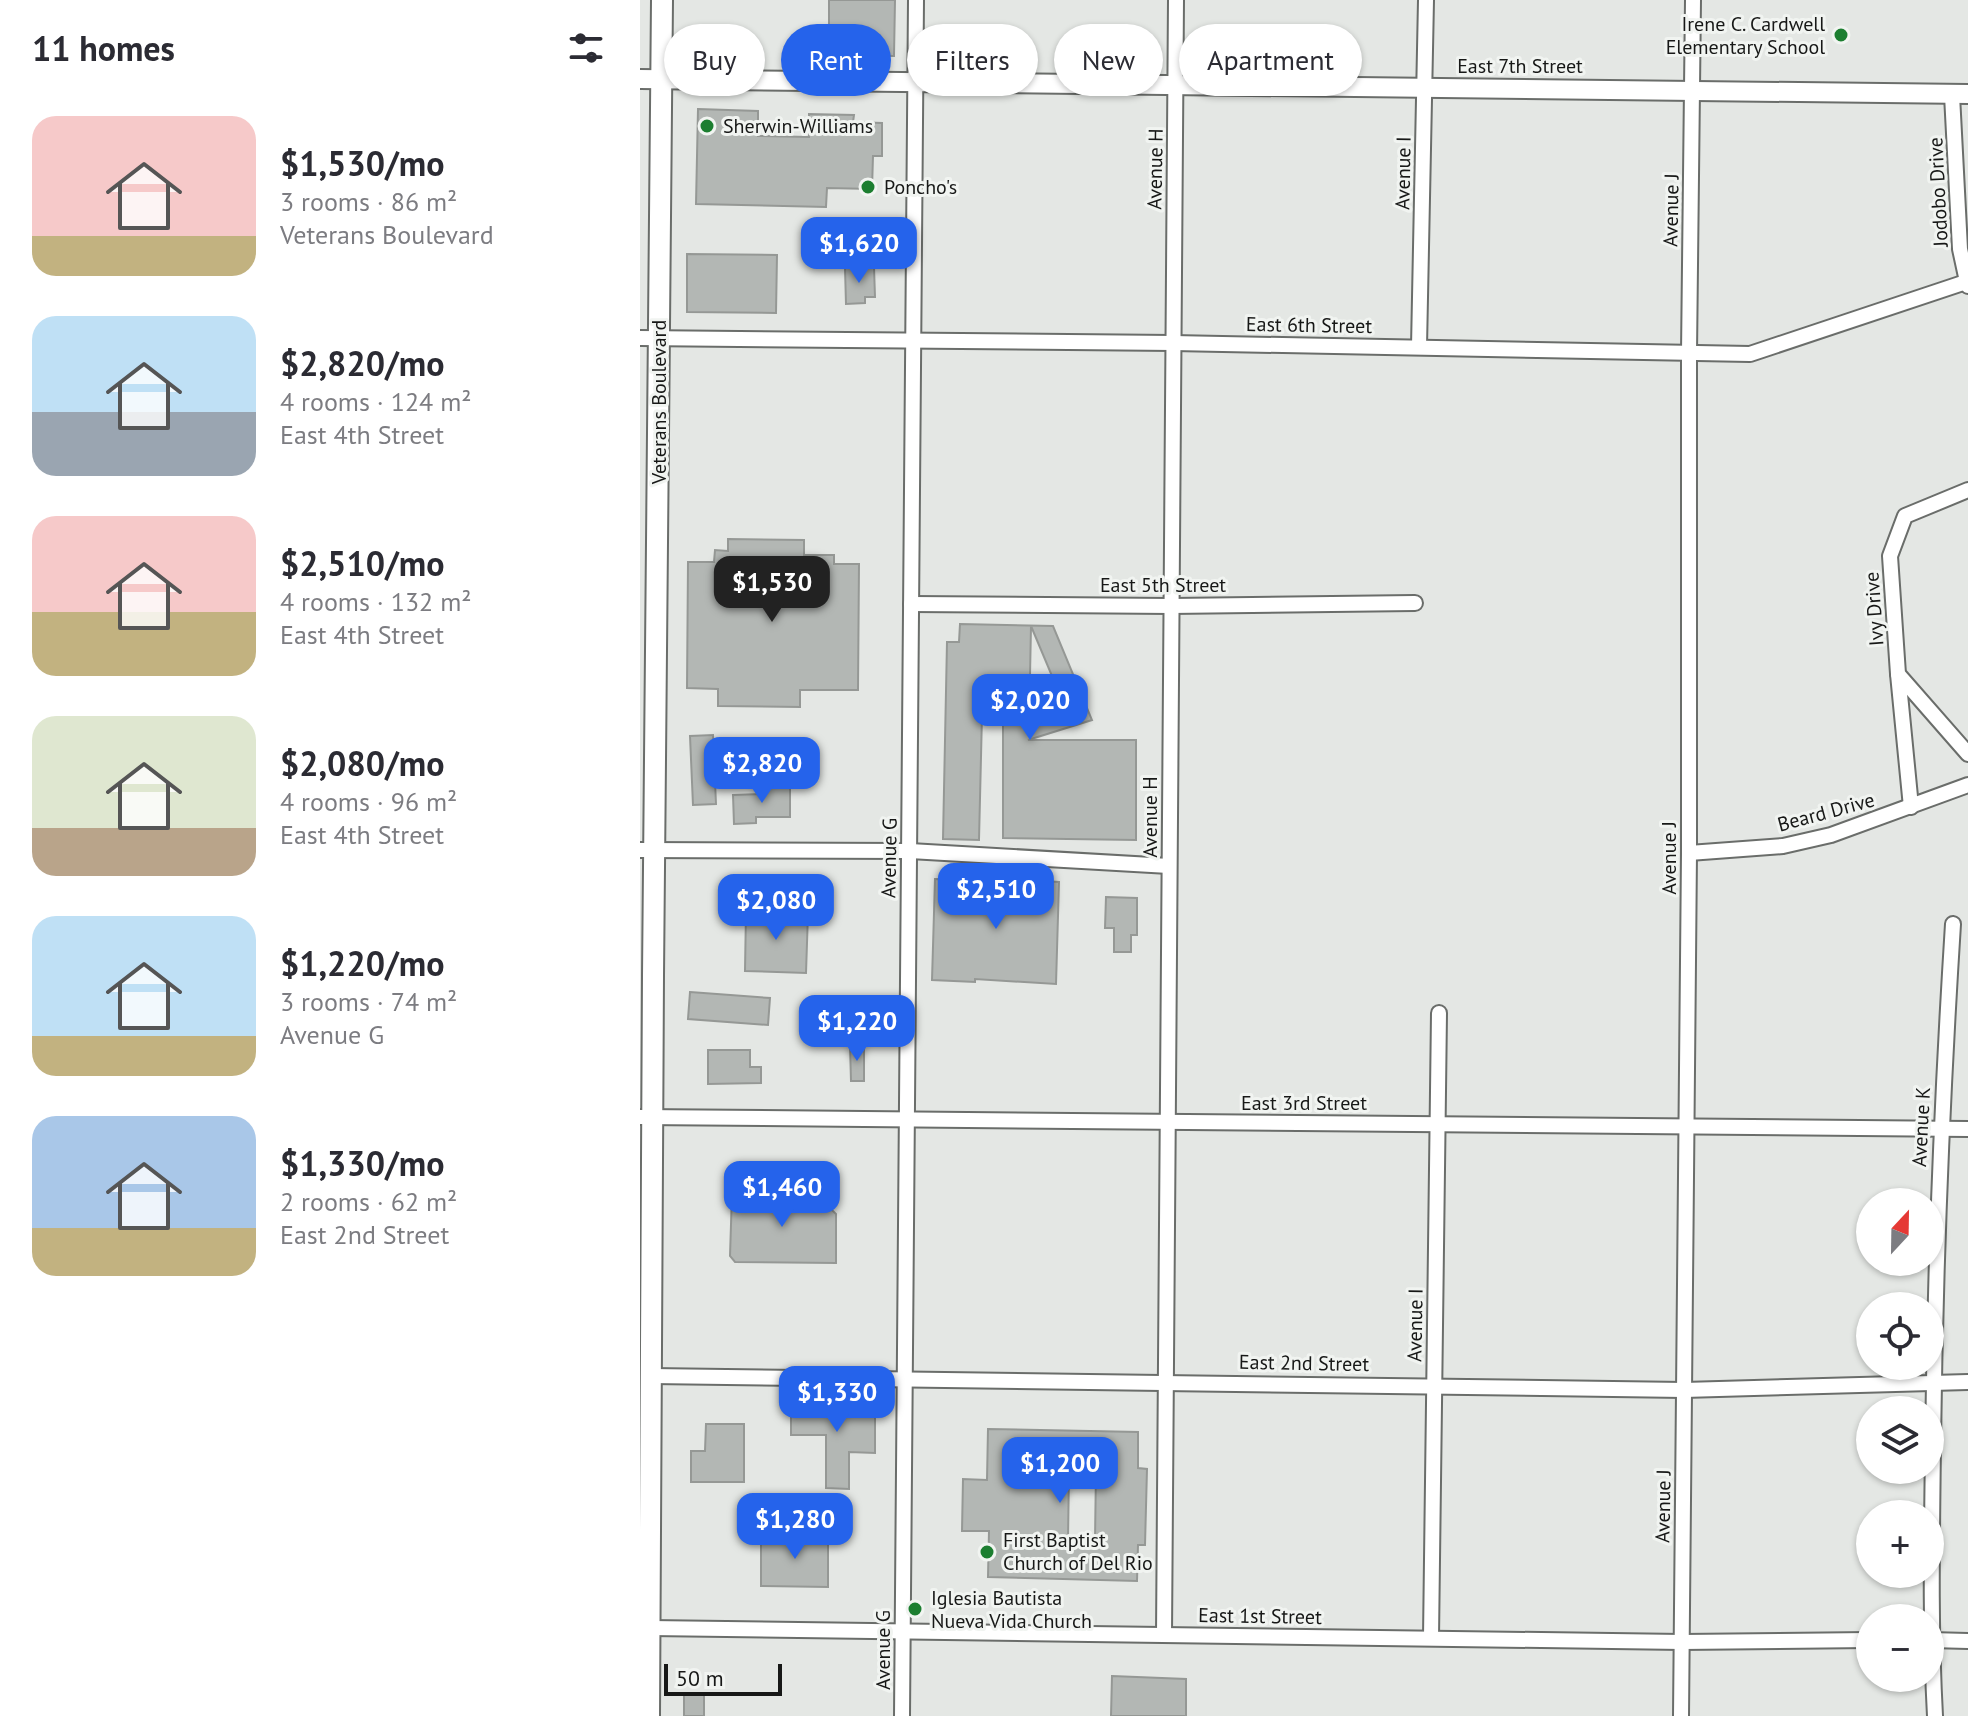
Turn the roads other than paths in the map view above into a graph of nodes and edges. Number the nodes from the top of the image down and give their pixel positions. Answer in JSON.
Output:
{"nodes":[{"id":1,"x":662,"y":0,"type":"edge"},
{"id":2,"x":916,"y":0,"type":"edge"},
{"id":3,"x":1176,"y":0,"type":"edge"},
{"id":4,"x":1426,"y":0,"type":"edge"},
{"id":5,"x":1693,"y":0,"type":"edge"},
{"id":6,"x":916,"y":24,"type":"edge"},
{"id":7,"x":640,"y":79,"type":"edge"},
{"id":8,"x":662,"y":79,"type":"junction"},
{"id":9,"x":907,"y":82,"type":"edge"},
{"id":10,"x":1038,"y":83,"type":"edge"},
{"id":11,"x":1176,"y":84,"type":"junction"},
{"id":12,"x":1424,"y":87,"type":"junction"},
{"id":13,"x":1693,"y":89,"type":"junction"},
{"id":14,"x":1960,"y":94,"type":"edge"},
{"id":15,"x":915,"y":96,"type":"edge"},
{"id":16,"x":1967,"y":284,"type":"edge"},
{"id":17,"x":650,"y":338,"type":"edge"},
{"id":18,"x":913,"y":341,"type":"junction"},
{"id":19,"x":1173,"y":343,"type":"junction"},
{"id":20,"x":1419,"y":347,"type":"junction"},
{"id":21,"x":1689,"y":353,"type":"junction"},
{"id":22,"x":1968,"y":490,"type":"edge"},
{"id":23,"x":649,"y":599,"type":"edge"},
{"id":24,"x":1415,"y":603,"type":"dead end"},
{"id":25,"x":911,"y":604,"type":"junction"},
{"id":26,"x":1171,"y":606,"type":"junction"},
{"id":27,"x":1898,"y":674,"type":"junction"},
{"id":28,"x":1968,"y":754,"type":"edge"},
{"id":29,"x":1968,"y":785,"type":"edge"},
{"id":30,"x":1911,"y":807,"type":"junction"},
{"id":31,"x":648,"y":850,"type":"edge"},
{"id":32,"x":910,"y":851,"type":"junction"},
{"id":33,"x":1689,"y":853,"type":"junction"},
{"id":34,"x":1169,"y":866,"type":"junction"},
{"id":35,"x":1953,"y":924,"type":"dead end"},
{"id":36,"x":1439,"y":1013,"type":"dead end"},
{"id":37,"x":647,"y":1117,"type":"edge"},
{"id":38,"x":907,"y":1119,"type":"junction"},
{"id":39,"x":1167,"y":1122,"type":"junction"},
{"id":40,"x":1437,"y":1124,"type":"junction"},
{"id":41,"x":1686,"y":1127,"type":"junction"},
{"id":42,"x":1968,"y":1129,"type":"edge"},
{"id":43,"x":1940,"y":1130,"type":"junction"},
{"id":44,"x":646,"y":1376,"type":"edge"},
{"id":45,"x":905,"y":1380,"type":"junction"},
{"id":46,"x":1933,"y":1381,"type":"junction"},
{"id":47,"x":1968,"y":1382,"type":"edge"},
{"id":48,"x":1165,"y":1383,"type":"junction"},
{"id":49,"x":1434,"y":1387,"type":"junction"},
{"id":50,"x":1684,"y":1390,"type":"junction"},
{"id":51,"x":1930,"y":1604,"type":"edge"},
{"id":52,"x":650,"y":1628,"type":"junction"},
{"id":53,"x":903,"y":1631,"type":"junction"},
{"id":54,"x":1164,"y":1635,"type":"junction"},
{"id":55,"x":1431,"y":1638,"type":"junction"},
{"id":56,"x":1856,"y":1640,"type":"edge"},
{"id":57,"x":1944,"y":1640,"type":"edge"},
{"id":58,"x":1968,"y":1641,"type":"edge"},
{"id":59,"x":1682,"y":1642,"type":"junction"},
{"id":60,"x":1933,"y":1692,"type":"edge"},
{"id":61,"x":649,"y":1716,"type":"edge"},
{"id":62,"x":902,"y":1716,"type":"edge"},
{"id":63,"x":1681,"y":1716,"type":"edge"},
{"id":64,"x":1935,"y":1716,"type":"edge"}],
"edges":[{"from":1,"to":8,"type":"main road","name":"Veterans Boulevard"},
{"from":2,"to":6,"type":"street","name":"Avenue G"},
{"from":3,"to":11,"type":"street","name":"Avenue H"},
{"from":4,"to":12,"type":"street","name":"Avenue I"},
{"from":5,"to":13,"type":"street","name":"Avenue J"},
{"from":7,"to":8,"type":"street","name":"East 7th Street"},
{"from":8,"to":9,"type":"street","name":"East 7th Street"},
{"from":8,"to":17,"type":"main road","name":"Veterans Boulevard"},
{"from":10,"to":11,"type":"street","name":"East 7th Street"},
{"from":11,"to":12,"type":"street","name":"East 7th Street"},
{"from":11,"to":19,"type":"street","name":"Avenue H"},
{"from":12,"to":13,"type":"street","name":"East 7th Street"},
{"from":12,"to":20,"type":"street","name":"Avenue I"},
{"from":13,"to":14,"type":"street","name":"East 7th Street"},
{"from":13,"to":21,"type":"street","name":"Avenue J"},
{"from":14,"to":16,"type":"street","name":"Jodobo Drive"},
{"from":15,"to":18,"type":"street","name":"Avenue G"},
{"from":16,"to":21,"type":"street","name":"East 6th Street"},
{"from":17,"to":18,"type":"street","name":"East 6th Street"},
{"from":17,"to":23,"type":"main road","name":"Veterans Boulevard"},
{"from":18,"to":19,"type":"street","name":"East 6th Street"},
{"from":18,"to":25,"type":"street","name":"Avenue G"},
{"from":19,"to":20,"type":"street","name":"East 6th Street"},
{"from":19,"to":26,"type":"street","name":"Avenue H"},
{"from":20,"to":21,"type":"street","name":"East 6th Street"},
{"from":21,"to":33,"type":"street","name":"Avenue J"},
{"from":22,"to":27,"type":"street","name":"Ivy Drive"},
{"from":23,"to":31,"type":"main road","name":"Veterans Boulevard"},
{"from":24,"to":26,"type":"street","name":"East 5th Street"},
{"from":25,"to":26,"type":"street","name":"East 5th Street"},
{"from":25,"to":32,"type":"street","name":"Avenue G"},
{"from":26,"to":34,"type":"street","name":"Avenue H"},
{"from":27,"to":28,"type":"street","name":"Ivy Drive"},
{"from":27,"to":30,"type":"street","name":"Ivy Drive"},
{"from":29,"to":30,"type":"street","name":"Beard Drive"},
{"from":30,"to":33,"type":"street","name":"Beard Drive"},
{"from":31,"to":32,"type":"street"},
{"from":31,"to":37,"type":"main road","name":"Veterans Boulevard"},
{"from":32,"to":34,"type":"street"},
{"from":32,"to":38,"type":"street","name":"Avenue G"},
{"from":33,"to":41,"type":"street","name":"Avenue J"},
{"from":34,"to":39,"type":"street","name":"Avenue H"},
{"from":35,"to":43,"type":"street","name":"Avenue K"},
{"from":36,"to":40,"type":"street","name":"Avenue I"},
{"from":37,"to":38,"type":"street","name":"East 3rd Street"},
{"from":37,"to":44,"type":"main road","name":"Veterans Boulevard"},
{"from":38,"to":39,"type":"street","name":"East 3rd Street"},
{"from":38,"to":45,"type":"street","name":"Avenue G"},
{"from":39,"to":40,"type":"street","name":"East 3rd Street"},
{"from":39,"to":48,"type":"street","name":"Avenue H"},
{"from":40,"to":41,"type":"street","name":"East 3rd Street"},
{"from":40,"to":49,"type":"street","name":"Avenue I"},
{"from":41,"to":43,"type":"street","name":"East 3rd Street"},
{"from":41,"to":50,"type":"street","name":"Avenue J"},
{"from":42,"to":43,"type":"street","name":"East 3rd Street"},
{"from":43,"to":46,"type":"street","name":"Avenue K"},
{"from":44,"to":45,"type":"street","name":"East 2nd Street"},
{"from":44,"to":52,"type":"main road","name":"Veterans Boulevard"},
{"from":45,"to":48,"type":"street","name":"East 2nd Street"},
{"from":45,"to":53,"type":"street","name":"Avenue G"},
{"from":46,"to":47,"type":"street","name":"East 2nd Street"},
{"from":46,"to":50,"type":"street","name":"East 2nd Street"},
{"from":46,"to":51,"type":"street","name":"Avenue K"},
{"from":48,"to":49,"type":"street","name":"East 2nd Street"},
{"from":48,"to":54,"type":"street","name":"Avenue H"},
{"from":49,"to":50,"type":"street","name":"East 2nd Street"},
{"from":49,"to":55,"type":"street","name":"Avenue I"},
{"from":50,"to":59,"type":"street","name":"Avenue J"},
{"from":52,"to":53,"type":"street","name":"East 1st Street"},
{"from":52,"to":61,"type":"main road","name":"Veterans Boulevard"},
{"from":53,"to":54,"type":"street","name":"East 1st Street"},
{"from":53,"to":62,"type":"street","name":"Avenue G"},
{"from":54,"to":55,"type":"street","name":"East 1st Street"},
{"from":55,"to":59,"type":"street","name":"East 1st Street"},
{"from":56,"to":59,"type":"street","name":"East 1st Street"},
{"from":57,"to":58,"type":"street"},
{"from":59,"to":63,"type":"street","name":"Avenue J"},
{"from":60,"to":64,"type":"street","name":"Avenue K"}]}
